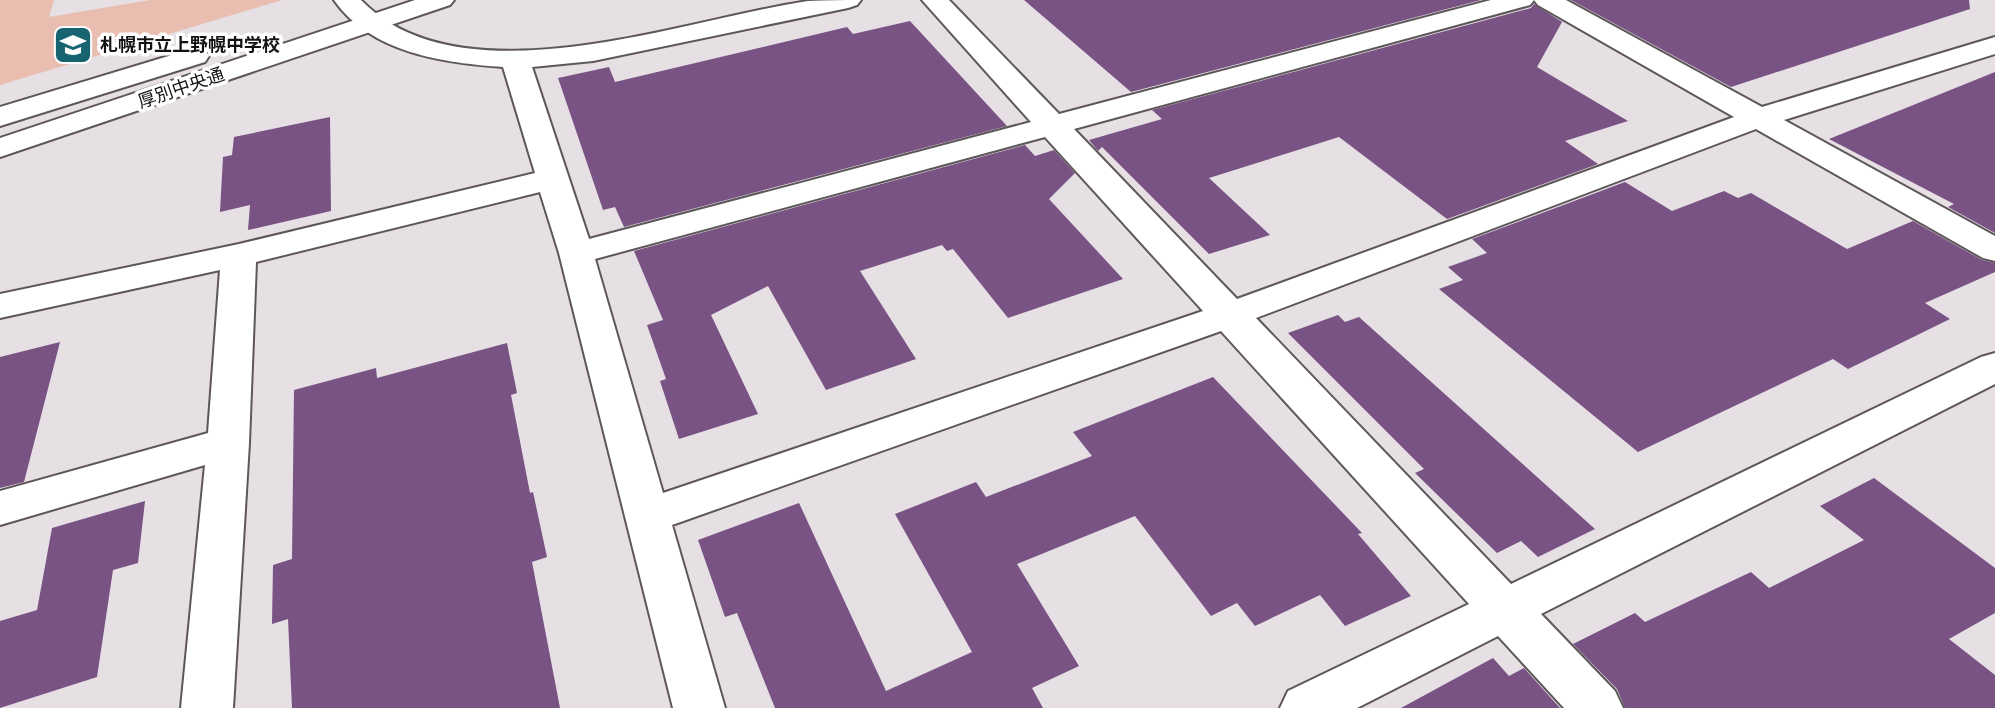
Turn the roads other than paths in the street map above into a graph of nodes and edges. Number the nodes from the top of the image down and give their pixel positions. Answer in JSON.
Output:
{"nodes":[{"id":1,"x":441,"y":0,"type":"edge"},
{"id":2,"x":848,"y":0,"type":"edge"},
{"id":3,"x":935,"y":0,"type":"edge"},
{"id":4,"x":1521,"y":0,"type":"edge"},
{"id":5,"x":1547,"y":0,"type":"edge"},
{"id":6,"x":358,"y":7,"type":"edge"},
{"id":7,"x":1995,"y":45,"type":"edge"},
{"id":8,"x":515,"y":59,"type":"junction"},
{"id":9,"x":0,"y":117,"type":"edge"},
{"id":10,"x":1758,"y":118,"type":"junction"},
{"id":11,"x":1052,"y":125,"type":"junction"},
{"id":12,"x":0,"y":148,"type":"edge"},
{"id":13,"x":552,"y":178,"type":"junction"},
{"id":14,"x":1995,"y":250,"type":"edge"},
{"id":15,"x":576,"y":253,"type":"junction"},
{"id":16,"x":239,"y":255,"type":"junction"},
{"id":17,"x":0,"y":306,"type":"edge"},
{"id":18,"x":1229,"y":315,"type":"junction"},
{"id":19,"x":1995,"y":367,"type":"edge"},
{"id":20,"x":228,"y":443,"type":"junction"},
{"id":21,"x":0,"y":508,"type":"edge"},
{"id":22,"x":647,"y":516,"type":"junction"},
{"id":23,"x":1506,"y":610,"type":"junction"},
{"id":24,"x":207,"y":708,"type":"edge"},
{"id":25,"x":699,"y":708,"type":"edge"},
{"id":26,"x":1306,"y":708,"type":"edge"},
{"id":27,"x":1597,"y":708,"type":"edge"}],
"edges":[{"from":1,"to":6,"type":"street","name":"厚別中央通"},
{"from":2,"to":8,"type":"street"},
{"from":3,"to":11,"type":"street"},
{"from":4,"to":11,"type":"street"},
{"from":5,"to":10,"type":"street"},
{"from":6,"to":8,"type":"street"},
{"from":6,"to":9,"type":"street","name":"厚別中央通"},
{"from":6,"to":12,"type":"street","name":"厚別中央通"},
{"from":7,"to":10,"type":"street"},
{"from":8,"to":13,"type":"street"},
{"from":10,"to":14,"type":"street"},
{"from":10,"to":18,"type":"street"},
{"from":11,"to":15,"type":"street"},
{"from":11,"to":18,"type":"street"},
{"from":13,"to":15,"type":"street"},
{"from":13,"to":16,"type":"street"},
{"from":15,"to":22,"type":"street"},
{"from":16,"to":17,"type":"street"},
{"from":16,"to":20,"type":"street"},
{"from":18,"to":22,"type":"street"},
{"from":18,"to":23,"type":"street"},
{"from":19,"to":23,"type":"street"},
{"from":20,"to":21,"type":"street"},
{"from":20,"to":24,"type":"street"},
{"from":22,"to":25,"type":"street"},
{"from":23,"to":26,"type":"street"},
{"from":23,"to":27,"type":"street"}]}
